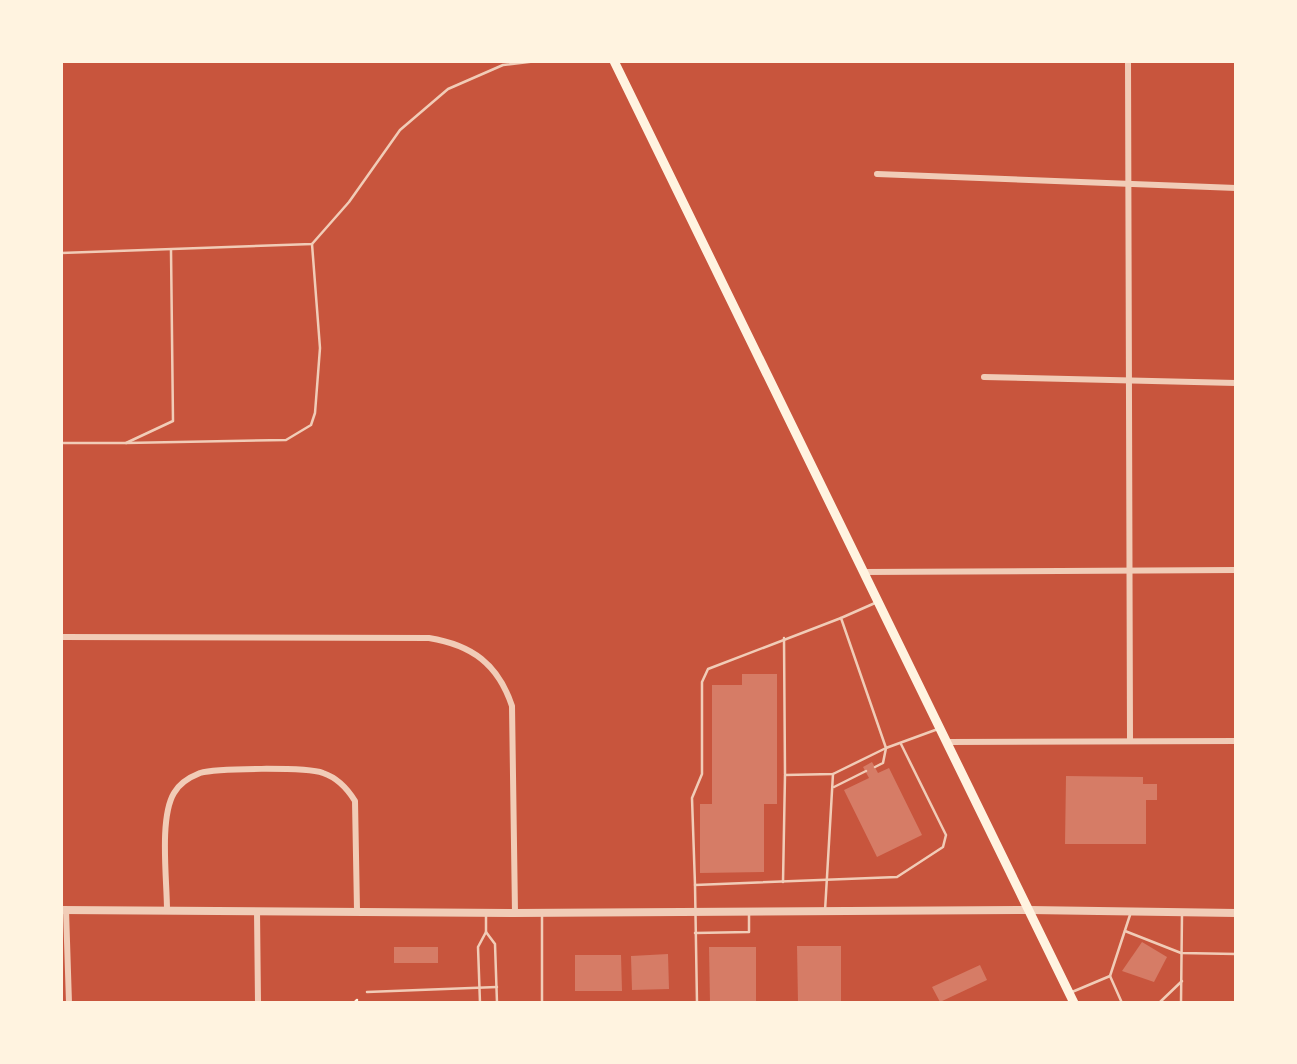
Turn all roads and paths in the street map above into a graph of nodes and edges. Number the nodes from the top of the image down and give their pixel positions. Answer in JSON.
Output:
{"nodes":[{"id":1,"x":537,"y":61,"type":"edge"},
{"id":2,"x":614,"y":61,"type":"edge"},
{"id":3,"x":1128,"y":61,"type":"edge"},
{"id":4,"x":877,"y":174,"type":"dead end"},
{"id":5,"x":1128,"y":184,"type":"junction"},
{"id":6,"x":1236,"y":188,"type":"edge"},
{"id":7,"x":312,"y":244,"type":"junction"},
{"id":8,"x":170,"y":250,"type":"junction"},
{"id":9,"x":61,"y":253,"type":"edge"},
{"id":10,"x":984,"y":377,"type":"dead end"},
{"id":11,"x":1128,"y":379,"type":"junction"},
{"id":12,"x":1236,"y":383,"type":"edge"},
{"id":13,"x":61,"y":443,"type":"edge"},
{"id":14,"x":126,"y":443,"type":"junction"},
{"id":15,"x":1129,"y":570,"type":"junction"},
{"id":16,"x":1236,"y":570,"type":"edge"},
{"id":17,"x":863,"y":572,"type":"junction"},
{"id":18,"x":878,"y":601,"type":"junction"},
{"id":19,"x":841,"y":618,"type":"junction"},
{"id":20,"x":61,"y":637,"type":"edge"},
{"id":21,"x":784,"y":638,"type":"junction"},
{"id":22,"x":940,"y":728,"type":"junction"},
{"id":23,"x":1130,"y":741,"type":"junction"},
{"id":24,"x":1236,"y":741,"type":"edge"},
{"id":25,"x":948,"y":742,"type":"junction"},
{"id":26,"x":901,"y":744,"type":"junction"},
{"id":27,"x":886,"y":748,"type":"junction"},
{"id":28,"x":875,"y":767,"type":"dead end"},
{"id":29,"x":866,"y":771,"type":"dead end"},
{"id":30,"x":833,"y":774,"type":"junction"},
{"id":31,"x":785,"y":775,"type":"junction"},
{"id":32,"x":833,"y":787,"type":"junction"},
{"id":33,"x":783,"y":882,"type":"junction"},
{"id":34,"x":828,"y":882,"type":"junction"},
{"id":35,"x":695,"y":885,"type":"junction"},
{"id":36,"x":64,"y":910,"type":"edge"},
{"id":37,"x":167,"y":910,"type":"junction"},
{"id":38,"x":1030,"y":910,"type":"junction"},
{"id":39,"x":257,"y":911,"type":"junction"},
{"id":40,"x":357,"y":911,"type":"junction"},
{"id":41,"x":694,"y":911,"type":"junction"},
{"id":42,"x":749,"y":911,"type":"junction"},
{"id":43,"x":825,"y":911,"type":"junction"},
{"id":44,"x":486,"y":912,"type":"junction"},
{"id":45,"x":542,"y":912,"type":"junction"},
{"id":46,"x":1131,"y":912,"type":"junction"},
{"id":47,"x":515,"y":913,"type":"junction"},
{"id":48,"x":1236,"y":913,"type":"edge"},
{"id":49,"x":1182,"y":914,"type":"junction"},
{"id":50,"x":1125,"y":931,"type":"junction"},
{"id":51,"x":486,"y":932,"type":"junction"},
{"id":52,"x":695,"y":933,"type":"junction"},
{"id":53,"x":1181,"y":953,"type":"junction"},
{"id":54,"x":1236,"y":954,"type":"edge"},
{"id":55,"x":1110,"y":976,"type":"junction"},
{"id":56,"x":1182,"y":981,"type":"junction"},
{"id":57,"x":497,"y":987,"type":"junction"},
{"id":58,"x":480,"y":988,"type":"junction"},
{"id":59,"x":367,"y":992,"type":"dead end"},
{"id":60,"x":1069,"y":993,"type":"junction"},
{"id":61,"x":69,"y":1003,"type":"edge"},
{"id":62,"x":258,"y":1003,"type":"edge"},
{"id":63,"x":480,"y":1003,"type":"edge"},
{"id":64,"x":497,"y":1003,"type":"edge"},
{"id":65,"x":542,"y":1003,"type":"edge"},
{"id":66,"x":697,"y":1003,"type":"edge"},
{"id":67,"x":1074,"y":1003,"type":"edge"},
{"id":68,"x":1122,"y":1003,"type":"edge"},
{"id":69,"x":1159,"y":1003,"type":"edge"},
{"id":70,"x":1181,"y":1003,"type":"edge"}],
"edges":[{"from":1,"to":7,"type":"lane"},
{"from":2,"to":17,"type":"main road"},
{"from":3,"to":5,"type":"street"},
{"from":4,"to":5,"type":"street"},
{"from":5,"to":6,"type":"street"},
{"from":5,"to":11,"type":"street"},
{"from":7,"to":8,"type":"lane"},
{"from":7,"to":14,"type":"lane"},
{"from":8,"to":9,"type":"lane"},
{"from":8,"to":14,"type":"lane"},
{"from":10,"to":11,"type":"street"},
{"from":11,"to":12,"type":"street"},
{"from":11,"to":15,"type":"street"},
{"from":13,"to":14,"type":"lane"},
{"from":15,"to":16,"type":"street"},
{"from":15,"to":17,"type":"street"},
{"from":15,"to":23,"type":"street"},
{"from":17,"to":18,"type":"main road"},
{"from":18,"to":19,"type":"lane"},
{"from":18,"to":22,"type":"main road"},
{"from":19,"to":21,"type":"lane"},
{"from":19,"to":27,"type":"lane"},
{"from":20,"to":47,"type":"street"},
{"from":21,"to":31,"type":"lane"},
{"from":21,"to":35,"type":"lane"},
{"from":22,"to":25,"type":"main road"},
{"from":22,"to":26,"type":"lane"},
{"from":23,"to":24,"type":"street"},
{"from":23,"to":25,"type":"street"},
{"from":25,"to":38,"type":"main road"},
{"from":26,"to":27,"type":"lane"},
{"from":26,"to":34,"type":"lane"},
{"from":27,"to":28,"type":"lane"},
{"from":27,"to":30,"type":"lane"},
{"from":29,"to":32,"type":"lane"},
{"from":30,"to":31,"type":"lane"},
{"from":30,"to":32,"type":"lane"},
{"from":31,"to":33,"type":"lane"},
{"from":32,"to":34,"type":"lane"},
{"from":33,"to":34,"type":"lane"},
{"from":33,"to":35,"type":"lane"},
{"from":34,"to":43,"type":"lane"},
{"from":35,"to":41,"type":"lane"},
{"from":36,"to":37,"type":"street"},
{"from":36,"to":61,"type":"street"},
{"from":37,"to":39,"type":"street"},
{"from":37,"to":40,"type":"street"},
{"from":38,"to":43,"type":"street"},
{"from":38,"to":46,"type":"street"},
{"from":38,"to":60,"type":"main road"},
{"from":39,"to":40,"type":"street"},
{"from":39,"to":62,"type":"street"},
{"from":40,"to":44,"type":"street"},
{"from":41,"to":42,"type":"street"},
{"from":41,"to":45,"type":"street"},
{"from":41,"to":52,"type":"lane"},
{"from":42,"to":43,"type":"street"},
{"from":42,"to":52,"type":"lane"},
{"from":44,"to":47,"type":"street"},
{"from":44,"to":51,"type":"lane"},
{"from":45,"to":47,"type":"street"},
{"from":45,"to":65,"type":"lane"},
{"from":46,"to":49,"type":"street"},
{"from":46,"to":50,"type":"lane"},
{"from":48,"to":49,"type":"street"},
{"from":49,"to":53,"type":"lane"},
{"from":50,"to":53,"type":"lane"},
{"from":50,"to":55,"type":"lane"},
{"from":51,"to":57,"type":"lane"},
{"from":51,"to":58,"type":"lane"},
{"from":52,"to":66,"type":"lane"},
{"from":53,"to":54,"type":"lane"},
{"from":53,"to":56,"type":"lane"},
{"from":55,"to":60,"type":"lane"},
{"from":55,"to":68,"type":"lane"},
{"from":56,"to":69,"type":"lane"},
{"from":56,"to":70,"type":"lane"},
{"from":57,"to":58,"type":"lane"},
{"from":57,"to":64,"type":"lane"},
{"from":58,"to":59,"type":"lane"},
{"from":58,"to":63,"type":"lane"},
{"from":60,"to":67,"type":"main road"}]}
